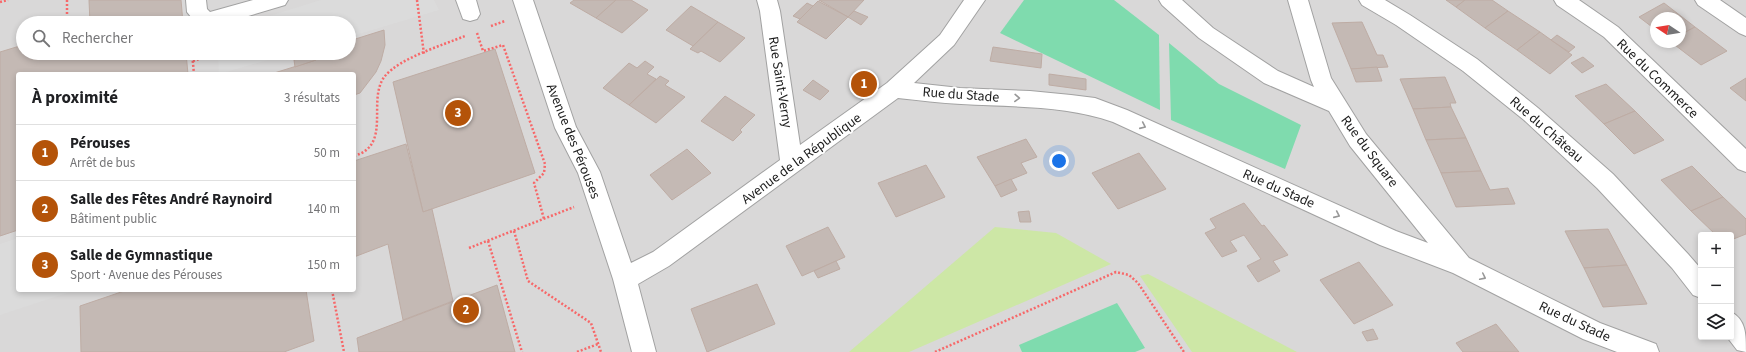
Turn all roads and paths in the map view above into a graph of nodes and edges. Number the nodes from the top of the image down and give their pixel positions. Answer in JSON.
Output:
{"nodes":[{"id":1,"x":8,"y":0,"type":"edge"},
{"id":2,"x":67,"y":0,"type":"edge"},
{"id":3,"x":196,"y":0,"type":"edge"},
{"id":4,"x":278,"y":0,"type":"edge"},
{"id":5,"x":417,"y":0,"type":"edge"},
{"id":6,"x":523,"y":0,"type":"edge"},
{"id":7,"x":767,"y":0,"type":"edge"},
{"id":8,"x":1169,"y":0,"type":"edge"},
{"id":9,"x":1298,"y":0,"type":"edge"},
{"id":10,"x":1369,"y":0,"type":"edge"},
{"id":11,"x":1564,"y":0,"type":"edge"},
{"id":12,"x":1705,"y":0,"type":"edge"},
{"id":13,"x":0,"y":2,"type":"edge"},
{"id":14,"x":970,"y":2,"type":"edge"},
{"id":15,"x":471,"y":15,"type":"edge"},
{"id":16,"x":67,"y":16,"type":"edge"},
{"id":17,"x":201,"y":16,"type":"edge"},
{"id":18,"x":223,"y":16,"type":"edge"},
{"id":19,"x":495,"y":24,"type":"dead end"},
{"id":20,"x":488,"y":26,"type":"dead end"},
{"id":21,"x":1746,"y":28,"type":"edge"},
{"id":22,"x":482,"y":29,"type":"dead end"},
{"id":23,"x":424,"y":54,"type":"junction"},
{"id":24,"x":196,"y":60,"type":"edge"},
{"id":25,"x":193,"y":61,"type":"joint"},
{"id":26,"x":194,"y":72,"type":"edge"},
{"id":27,"x":894,"y":89,"type":"junction"},
{"id":28,"x":1336,"y":105,"type":"junction"},
{"id":29,"x":356,"y":155,"type":"edge"},
{"id":30,"x":1746,"y":163,"type":"edge"},
{"id":31,"x":792,"y":164,"type":"junction"},
{"id":32,"x":597,"y":199,"type":"junction"},
{"id":33,"x":544,"y":219,"type":"junction"},
{"id":34,"x":514,"y":231,"type":"junction"},
{"id":35,"x":488,"y":241,"type":"junction"},
{"id":36,"x":470,"y":248,"type":"dead end"},
{"id":37,"x":1461,"y":266,"type":"junction"},
{"id":38,"x":625,"y":279,"type":"junction"},
{"id":39,"x":1698,"y":283,"type":"edge"},
{"id":40,"x":332,"y":292,"type":"edge"},
{"id":41,"x":1734,"y":327,"type":"edge"},
{"id":42,"x":1746,"y":342,"type":"edge"},
{"id":43,"x":598,"y":344,"type":"junction"},
{"id":44,"x":344,"y":352,"type":"edge"},
{"id":45,"x":522,"y":352,"type":"edge"},
{"id":46,"x":577,"y":352,"type":"edge"},
{"id":47,"x":600,"y":352,"type":"edge"},
{"id":48,"x":644,"y":352,"type":"edge"},
{"id":49,"x":935,"y":352,"type":"edge"},
{"id":50,"x":1184,"y":352,"type":"edge"},
{"id":51,"x":1647,"y":352,"type":"edge"}],
"edges":[{"from":1,"to":13,"type":"path"},
{"from":2,"to":16,"type":"path"},
{"from":3,"to":17,"type":"street"},
{"from":4,"to":18,"type":"street"},
{"from":5,"to":23,"type":"path"},
{"from":6,"to":32,"type":"street","name":"Avenue des Pérouses"},
{"from":7,"to":31,"type":"street","name":"Rue Saint-Verny"},
{"from":8,"to":28,"type":"street"},
{"from":9,"to":28,"type":"street","name":"Rue du Square"},
{"from":10,"to":39,"type":"street","name":"Rue du Château"},
{"from":11,"to":30,"type":"street","name":"Rue du Commerce"},
{"from":12,"to":21,"type":"street"},
{"from":14,"to":27,"type":"street","name":"Avenue de la République"},
{"from":15,"to":22,"type":"path"},
{"from":15,"to":23,"type":"path"},
{"from":15,"to":33,"type":"path"},
{"from":19,"to":20,"type":"path"},
{"from":23,"to":29,"type":"path"},
{"from":24,"to":25,"type":"path"},
{"from":25,"to":26,"type":"path"},
{"from":27,"to":31,"type":"street","name":"Avenue de la République"},
{"from":27,"to":37,"type":"street","name":"Rue du Stade","one_way":true},
{"from":28,"to":37,"type":"street","name":"Rue du Square"},
{"from":31,"to":38,"type":"street","name":"Avenue de la République"},
{"from":32,"to":33,"type":"path"},
{"from":32,"to":38,"type":"street","name":"Avenue des Pérouses"},
{"from":33,"to":34,"type":"path"},
{"from":34,"to":35,"type":"path"},
{"from":34,"to":43,"type":"path"},
{"from":35,"to":36,"type":"path"},
{"from":35,"to":45,"type":"path"},
{"from":37,"to":51,"type":"street","name":"Rue du Stade","one_way":true},
{"from":38,"to":48,"type":"street","name":"Avenue des Pérouses"},
{"from":40,"to":44,"type":"path"},
{"from":41,"to":42,"type":"street"},
{"from":43,"to":46,"type":"path"},
{"from":43,"to":47,"type":"path"},
{"from":49,"to":50,"type":"path"}]}
